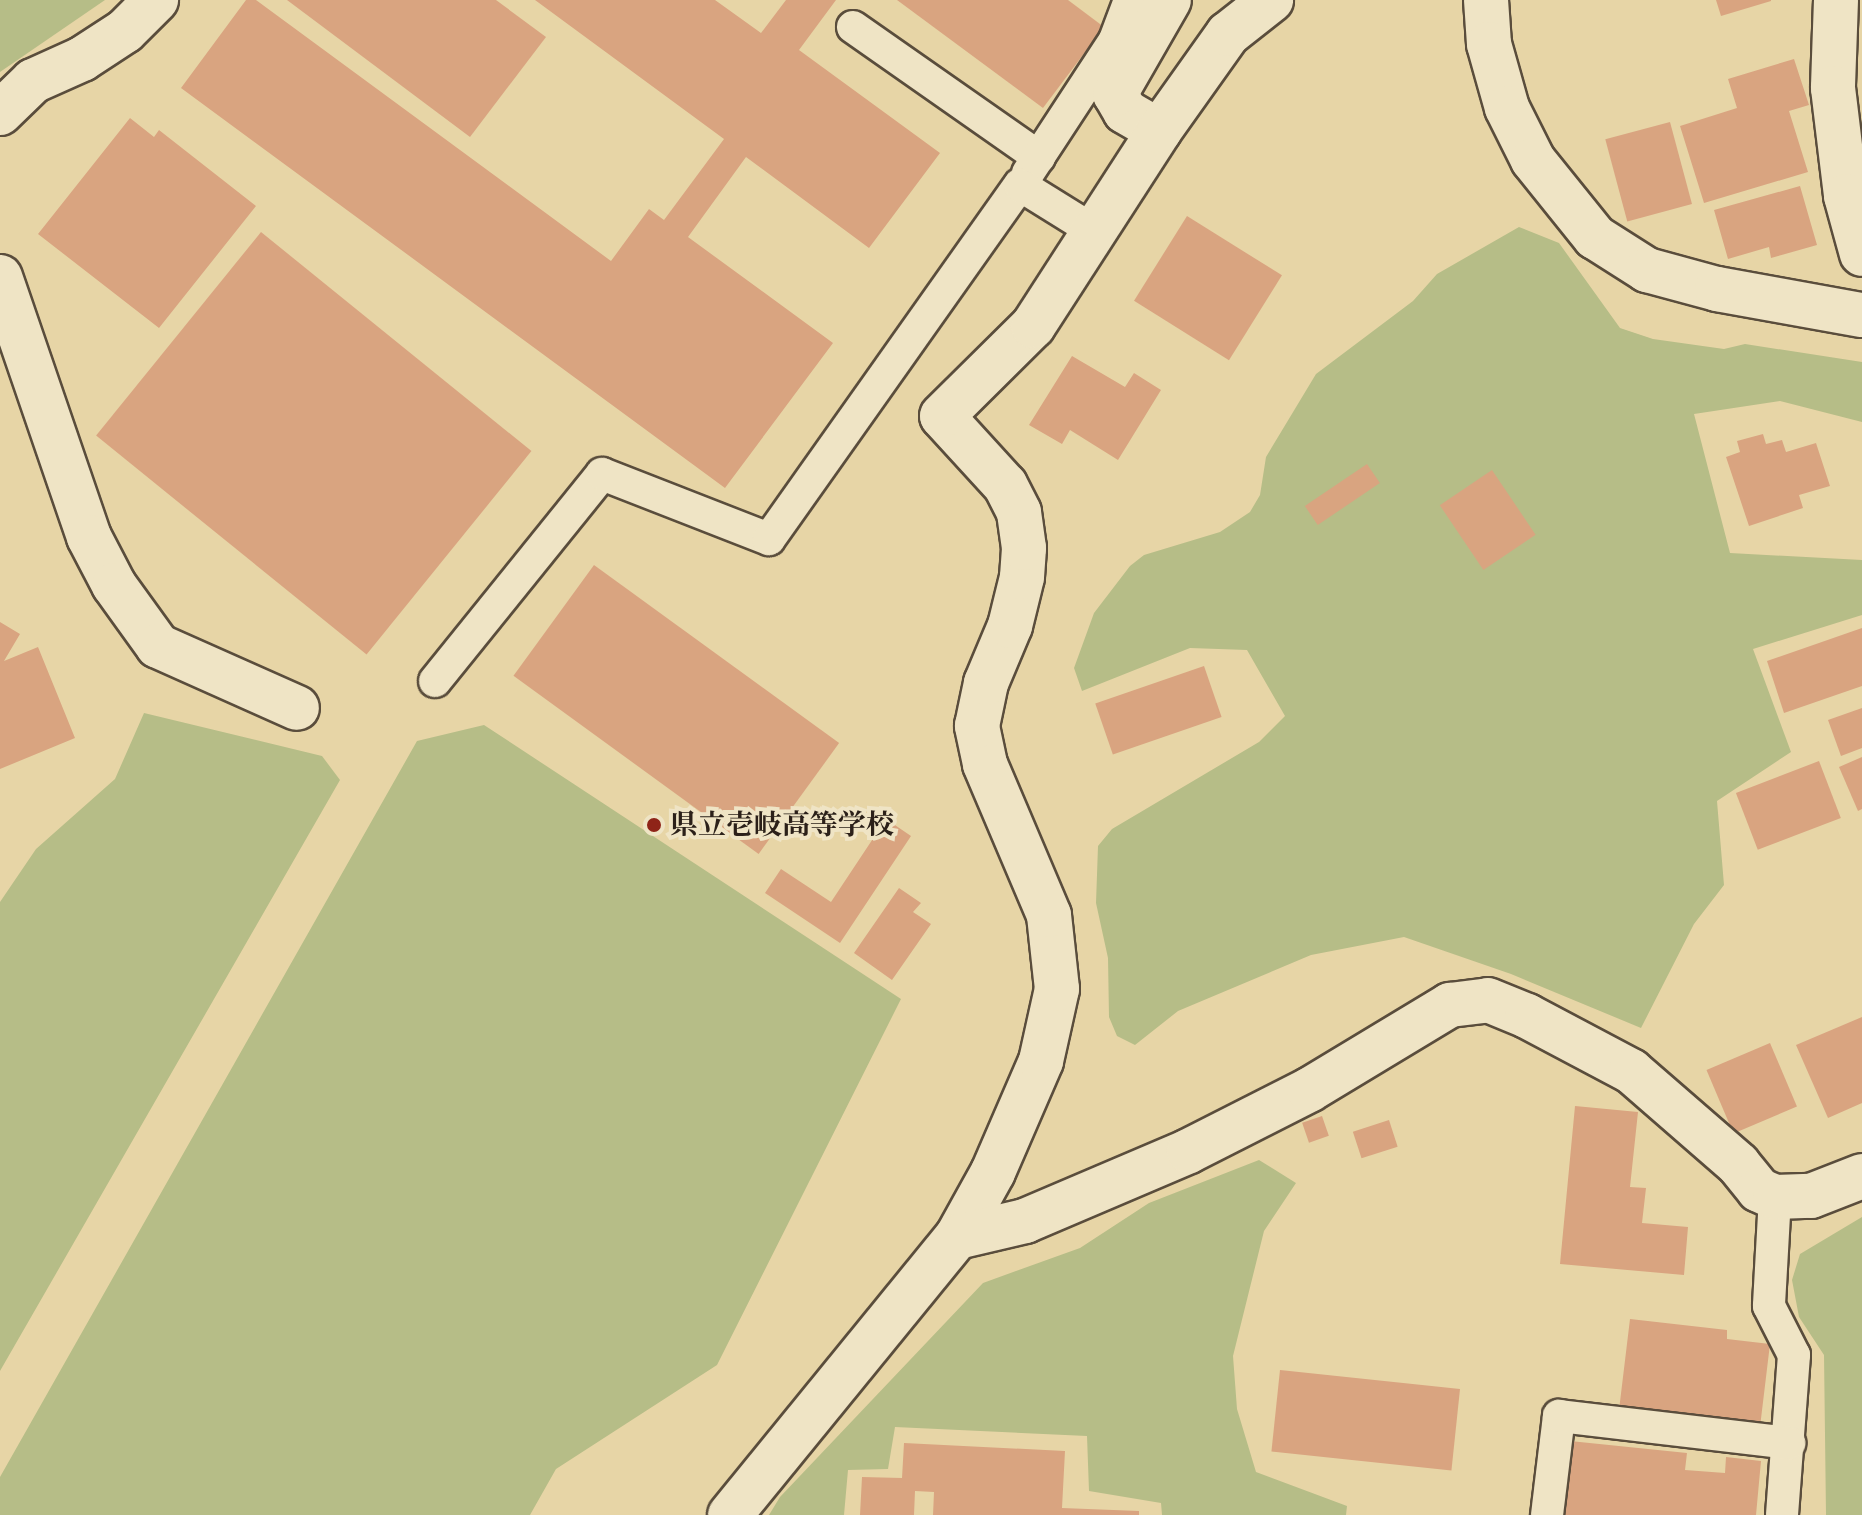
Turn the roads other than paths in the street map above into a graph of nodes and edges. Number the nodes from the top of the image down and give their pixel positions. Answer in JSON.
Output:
{"nodes":[{"id":1,"x":156,"y":0,"type":"edge"},
{"id":2,"x":1130,"y":0,"type":"edge"},
{"id":3,"x":1169,"y":0,"type":"edge"},
{"id":4,"x":1271,"y":0,"type":"edge"},
{"id":5,"x":1486,"y":0,"type":"edge"},
{"id":6,"x":1836,"y":0,"type":"edge"},
{"id":7,"x":853,"y":27,"type":"dead end"},
{"id":8,"x":0,"y":113,"type":"edge"},
{"id":9,"x":1159,"y":131,"type":"junction"},
{"id":10,"x":1039,"y":157,"type":"junction"},
{"id":11,"x":1020,"y":185,"type":"junction"},
{"id":12,"x":1094,"y":231,"type":"junction"},
{"id":13,"x":1862,"y":254,"type":"edge"},
{"id":14,"x":0,"y":277,"type":"edge"},
{"id":15,"x":1862,"y":315,"type":"edge"},
{"id":16,"x":435,"y":681,"type":"dead end"},
{"id":17,"x":297,"y":708,"type":"dead end"},
{"id":18,"x":1862,"y":1176,"type":"edge"},
{"id":19,"x":1775,"y":1197,"type":"junction"},
{"id":20,"x":957,"y":1237,"type":"junction"},
{"id":21,"x":1789,"y":1443,"type":"junction"},
{"id":22,"x":730,"y":1515,"type":"edge"},
{"id":23,"x":1547,"y":1515,"type":"edge"},
{"id":24,"x":1782,"y":1515,"type":"edge"}],
"edges":[{"from":1,"to":8,"type":"street"},
{"from":2,"to":10,"type":"lane"},
{"from":3,"to":9,"type":"street"},
{"from":4,"to":9,"type":"street"},
{"from":5,"to":15,"type":"street"},
{"from":6,"to":13,"type":"street"},
{"from":7,"to":10,"type":"lane"},
{"from":9,"to":12,"type":"street"},
{"from":10,"to":11,"type":"lane"},
{"from":11,"to":12,"type":"lane"},
{"from":11,"to":16,"type":"lane"},
{"from":12,"to":20,"type":"street"},
{"from":14,"to":17,"type":"street"},
{"from":18,"to":19,"type":"street"},
{"from":19,"to":20,"type":"street"},
{"from":19,"to":21,"type":"lane"},
{"from":20,"to":22,"type":"street"},
{"from":21,"to":23,"type":"lane"},
{"from":21,"to":24,"type":"lane"}]}
